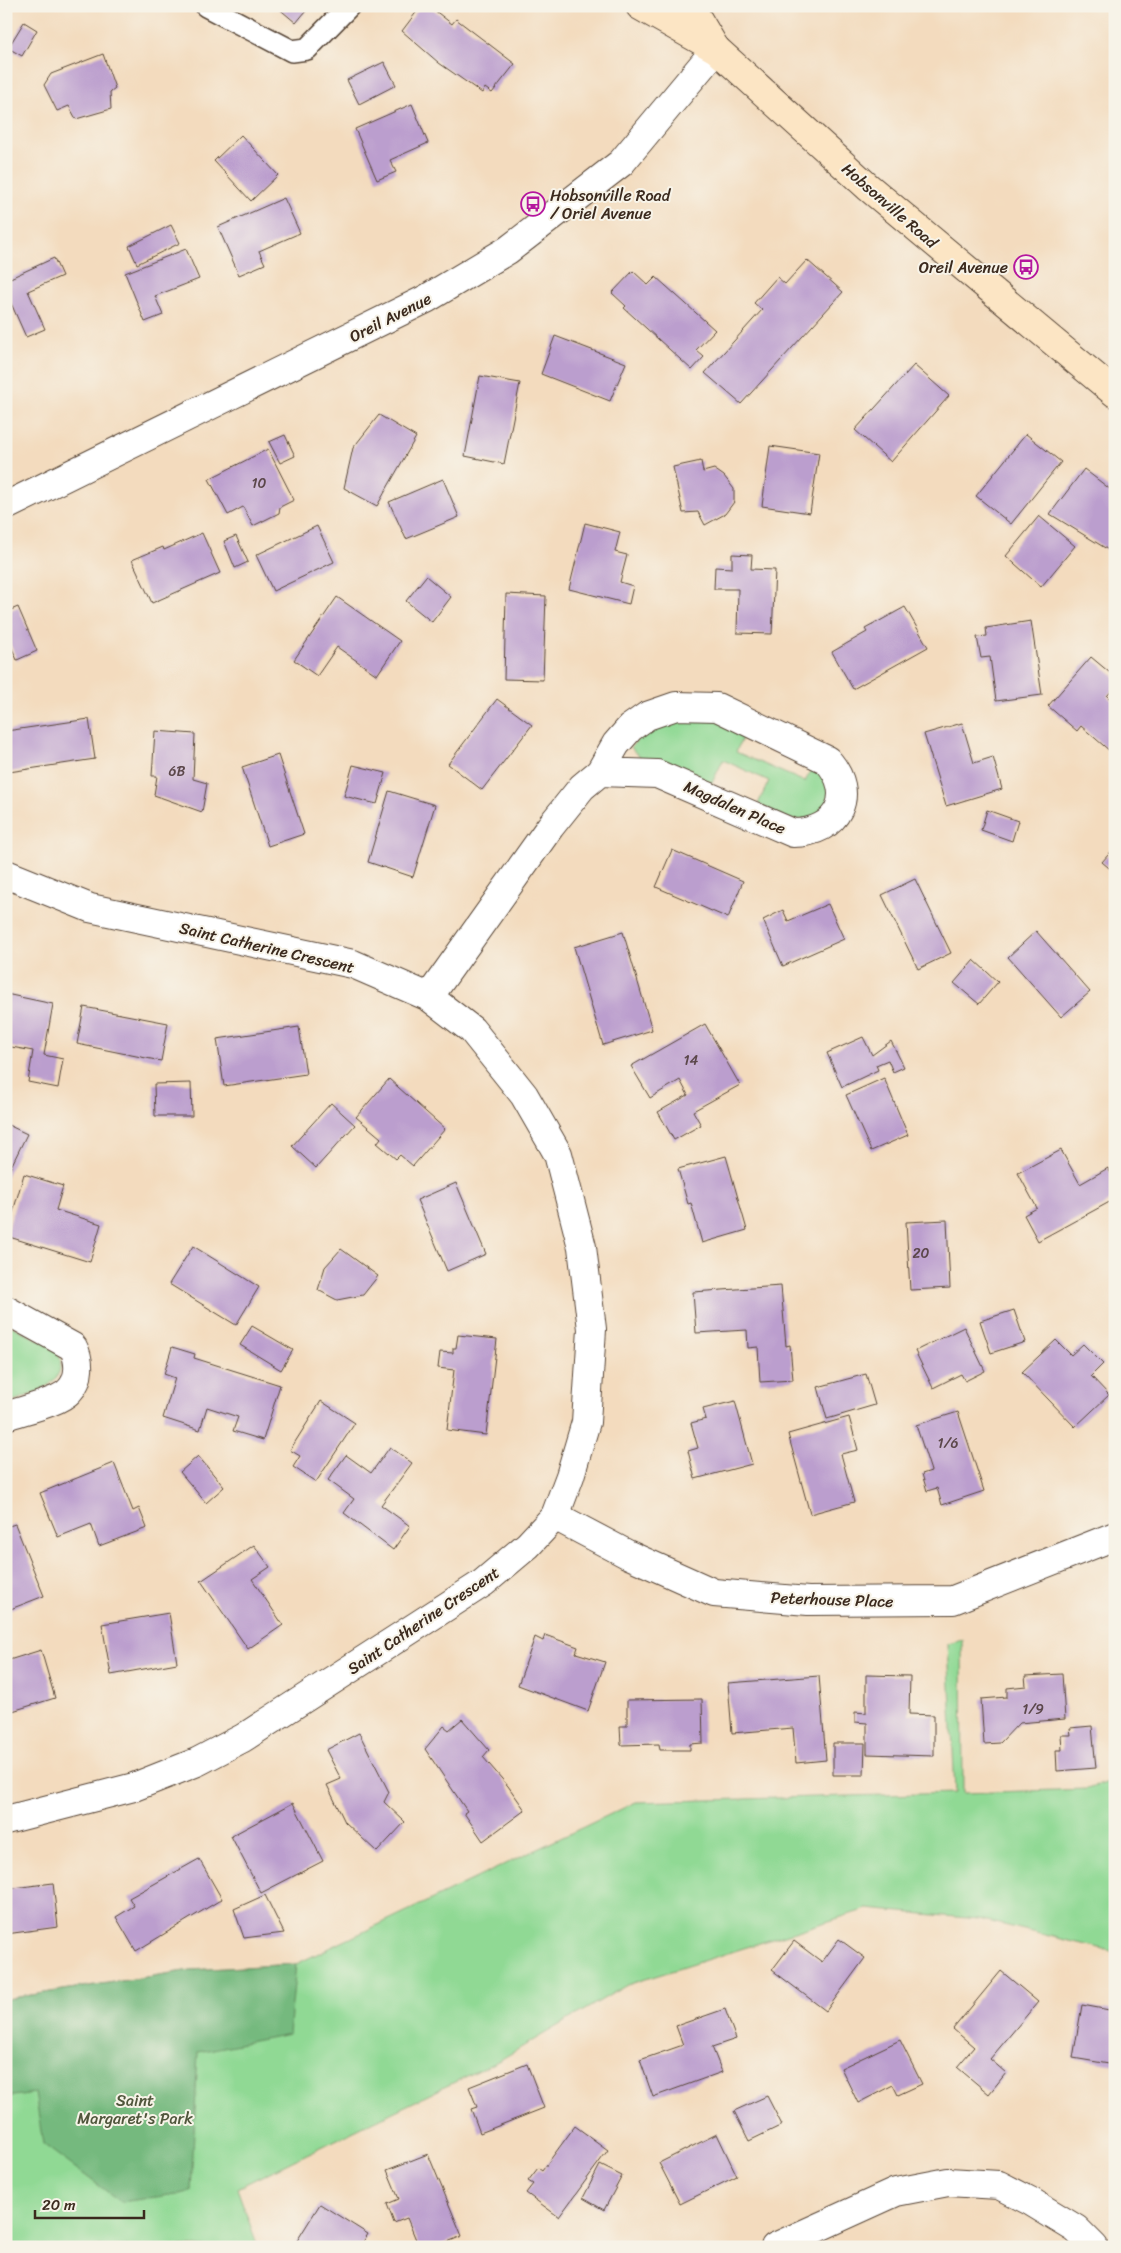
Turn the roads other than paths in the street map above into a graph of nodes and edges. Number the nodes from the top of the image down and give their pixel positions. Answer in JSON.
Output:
{"nodes":[{"id":1,"x":206,"y":6,"type":"edge"},
{"id":2,"x":349,"y":6,"type":"edge"},
{"id":3,"x":640,"y":6,"type":"edge"},
{"id":4,"x":690,"y":6,"type":"edge"},
{"id":5,"x":716,"y":49,"type":"junction"},
{"id":6,"x":1115,"y":393,"type":"edge"},
{"id":7,"x":6,"y":506,"type":"edge"},
{"id":8,"x":600,"y":772,"type":"junction"},
{"id":9,"x":6,"y":874,"type":"edge"},
{"id":10,"x":429,"y":997,"type":"junction"},
{"id":11,"x":6,"y":1310,"type":"edge"},
{"id":12,"x":6,"y":1416,"type":"edge"},
{"id":13,"x":555,"y":1516,"type":"junction"},
{"id":14,"x":1115,"y":1536,"type":"edge"},
{"id":15,"x":6,"y":1820,"type":"edge"},
{"id":16,"x":775,"y":2247,"type":"edge"},
{"id":17,"x":1094,"y":2247,"type":"edge"}],
"edges":[{"from":1,"to":2,"type":"lane"},
{"from":3,"to":5,"type":"main road","name":"Hobsonville Road"},
{"from":4,"to":5,"type":"main road","name":"Hobsonville Road"},
{"from":5,"to":6,"type":"main road","name":"Hobsonville Road"},
{"from":5,"to":7,"type":"street","name":"Oreil Avenue"},
{"from":8,"to":8,"type":"street","name":"Magdalen Place"},
{"from":8,"to":10,"type":"street","name":"Magdalen Place"},
{"from":9,"to":10,"type":"street","name":"Saint Catherine Crescent"},
{"from":10,"to":13,"type":"street","name":"Saint Catherine Crescent"},
{"from":11,"to":12,"type":"street"},
{"from":13,"to":14,"type":"street","name":"Peterhouse Place"},
{"from":13,"to":15,"type":"street","name":"Saint Catherine Crescent"},
{"from":16,"to":17,"type":"street"}]}
